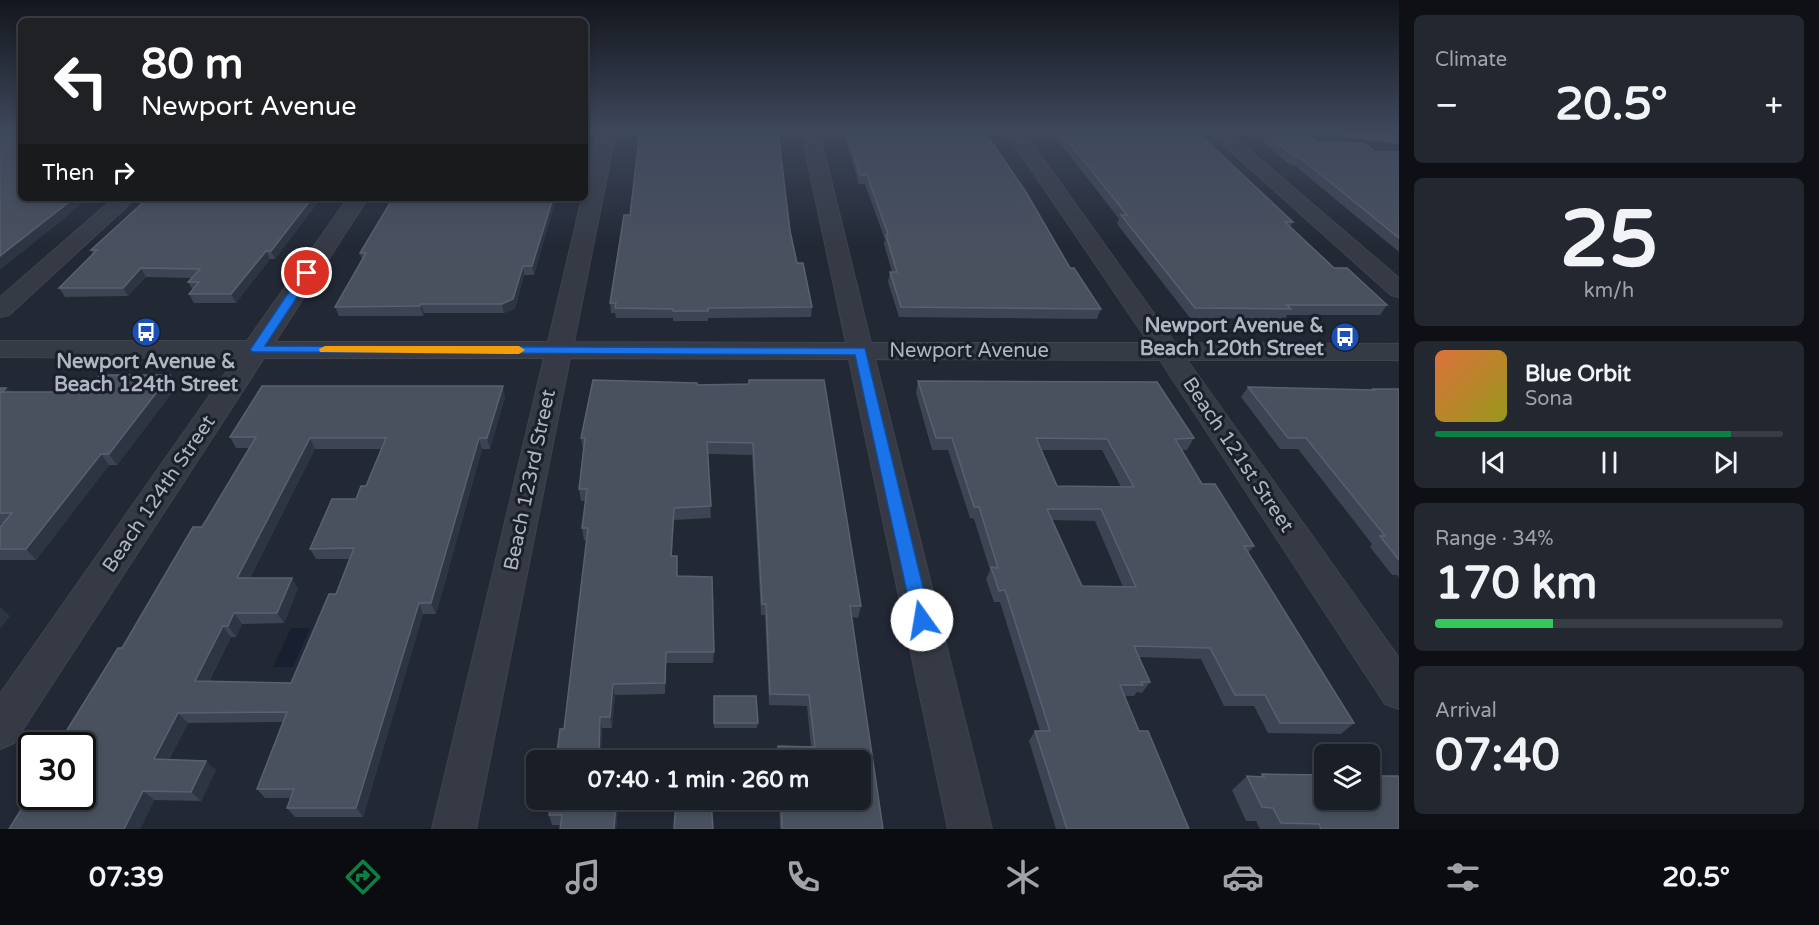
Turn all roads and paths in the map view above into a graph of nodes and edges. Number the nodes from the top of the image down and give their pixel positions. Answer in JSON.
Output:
{"nodes":[{"id":1,"x":599,"y":170,"type":"edge"},
{"id":2,"x":819,"y":170,"type":"edge"},
{"id":3,"x":1041,"y":170,"type":"edge"},
{"id":4,"x":1261,"y":170,"type":"edge"},
{"id":5,"x":123,"y":201,"type":"edge"},
{"id":6,"x":355,"y":201,"type":"edge"},
{"id":7,"x":1399,"y":290,"type":"edge"},
{"id":8,"x":0,"y":310,"type":"edge"},
{"id":9,"x":0,"y":349,"type":"edge"},
{"id":10,"x":256,"y":349,"type":"junction"},
{"id":11,"x":559,"y":350,"type":"junction"},
{"id":12,"x":860,"y":351,"type":"junction"},
{"id":13,"x":1168,"y":352,"type":"junction"},
{"id":14,"x":1399,"y":352,"type":"edge"},
{"id":15,"x":1399,"y":691,"type":"edge"},
{"id":16,"x":0,"y":729,"type":"edge"},
{"id":17,"x":454,"y":829,"type":"edge"},
{"id":18,"x":970,"y":829,"type":"edge"}],
"edges":[{"from":1,"to":11,"type":"street","name":"Beach 123rd Street"},
{"from":2,"to":12,"type":"street"},
{"from":3,"to":13,"type":"street","name":"Beach 121st Street"},
{"from":4,"to":7,"type":"street"},
{"from":5,"to":8,"type":"street"},
{"from":6,"to":10,"type":"street","name":"Beach 124th Street"},
{"from":9,"to":10,"type":"street","name":"Newport Avenue"},
{"from":10,"to":11,"type":"street","name":"Newport Avenue"},
{"from":10,"to":16,"type":"street","name":"Beach 124th Street"},
{"from":11,"to":12,"type":"street","name":"Newport Avenue"},
{"from":11,"to":17,"type":"street","name":"Beach 123rd Street"},
{"from":12,"to":13,"type":"street","name":"Newport Avenue"},
{"from":12,"to":18,"type":"street"},
{"from":13,"to":14,"type":"street","name":"Newport Avenue"},
{"from":13,"to":15,"type":"street","name":"Beach 121st Street"}]}
